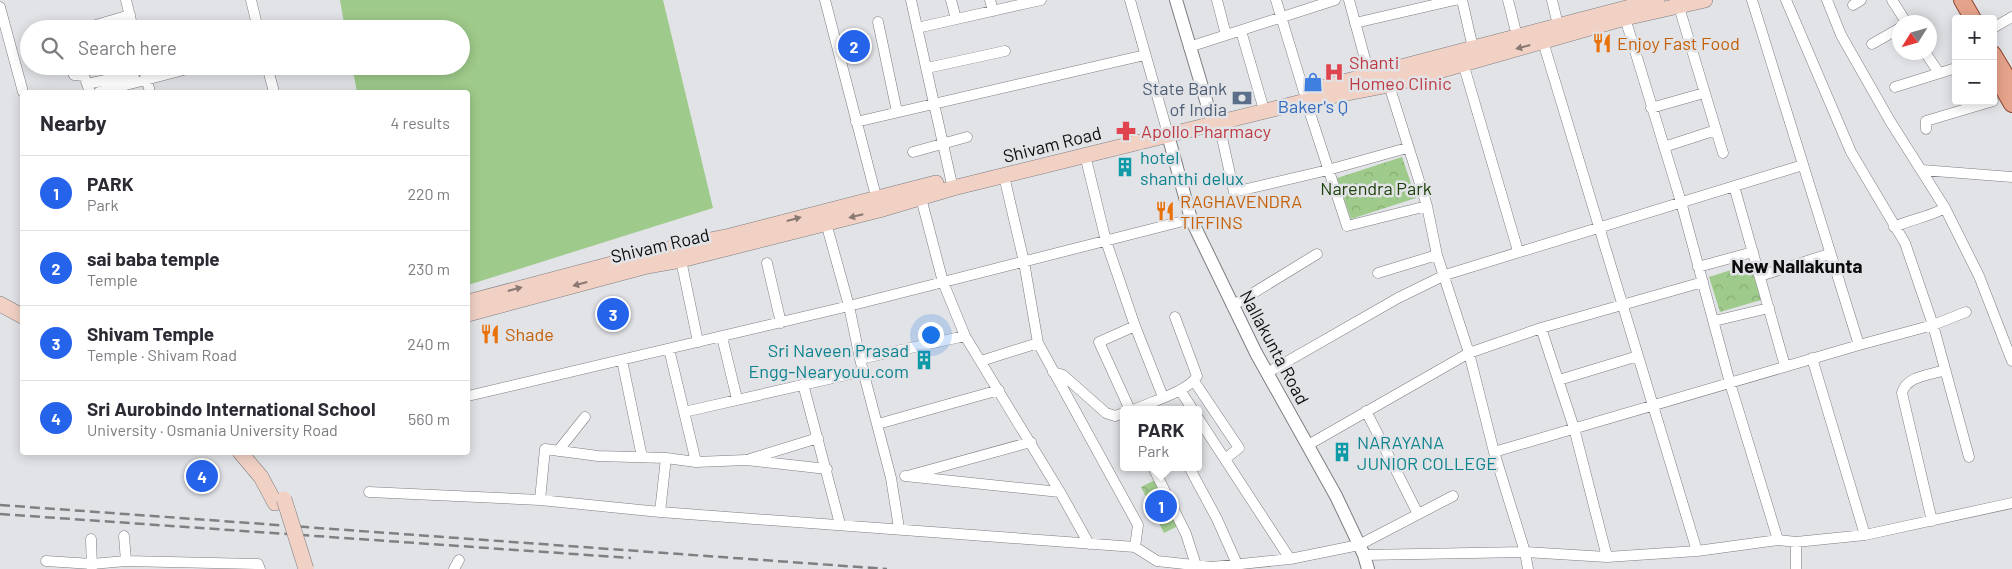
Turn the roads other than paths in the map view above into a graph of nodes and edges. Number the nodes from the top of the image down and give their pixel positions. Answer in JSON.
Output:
{"nodes":[{"id":1,"x":126,"y":0,"type":"edge"},
{"id":2,"x":251,"y":0,"type":"edge"},
{"id":3,"x":825,"y":0,"type":"edge"},
{"id":4,"x":911,"y":0,"type":"edge"},
{"id":5,"x":951,"y":0,"type":"edge"},
{"id":6,"x":990,"y":0,"type":"edge"},
{"id":7,"x":1041,"y":0,"type":"edge"},
{"id":8,"x":1130,"y":0,"type":"edge"},
{"id":9,"x":1176,"y":0,"type":"edge"},
{"id":10,"x":1216,"y":0,"type":"edge"},
{"id":11,"x":1276,"y":0,"type":"edge"},
{"id":12,"x":1335,"y":0,"type":"edge"},
{"id":13,"x":1349,"y":0,"type":"edge"},
{"id":14,"x":1455,"y":0,"type":"edge"},
{"id":15,"x":1462,"y":0,"type":"edge"},
{"id":16,"x":1508,"y":0,"type":"edge"},
{"id":17,"x":1552,"y":0,"type":"edge"},
{"id":18,"x":1657,"y":0,"type":"edge"},
{"id":19,"x":1705,"y":0,"type":"edge"},
{"id":20,"x":1752,"y":0,"type":"edge"},
{"id":21,"x":1786,"y":0,"type":"edge"},
{"id":22,"x":1828,"y":0,"type":"edge"},
{"id":23,"x":1892,"y":0,"type":"edge"},
{"id":24,"x":1953,"y":0,"type":"edge"},
{"id":25,"x":1962,"y":0,"type":"edge"},
{"id":26,"x":0,"y":6,"type":"edge"},
{"id":27,"x":1679,"y":6,"type":"junction"},
{"id":28,"x":993,"y":11,"type":"junction"},
{"id":29,"x":1902,"y":15,"type":"edge"},
{"id":30,"x":1961,"y":15,"type":"edge"},
{"id":31,"x":1971,"y":15,"type":"edge"},
{"id":32,"x":126,"y":16,"type":"junction"},
{"id":33,"x":2012,"y":17,"type":"edge"},
{"id":34,"x":1625,"y":18,"type":"junction"},
{"id":35,"x":956,"y":19,"type":"junction"},
{"id":36,"x":1280,"y":19,"type":"junction"},
{"id":37,"x":112,"y":20,"type":"edge"},
{"id":38,"x":126,"y":20,"type":"edge"},
{"id":39,"x":128,"y":20,"type":"edge"},
{"id":40,"x":256,"y":20,"type":"edge"},
{"id":41,"x":878,"y":22,"type":"dead end"},
{"id":42,"x":1355,"y":23,"type":"junction"},
{"id":43,"x":1558,"y":25,"type":"junction"},
{"id":44,"x":1997,"y":26,"type":"edge"},
{"id":45,"x":918,"y":28,"type":"junction"},
{"id":46,"x":1515,"y":28,"type":"dead end"},
{"id":47,"x":1241,"y":31,"type":"junction"},
{"id":48,"x":1892,"y":33,"type":"edge"},
{"id":49,"x":1226,"y":35,"type":"junction"},
{"id":50,"x":1542,"y":36,"type":"junction"},
{"id":51,"x":1872,"y":44,"type":"dead end"},
{"id":52,"x":1189,"y":47,"type":"junction"},
{"id":53,"x":1473,"y":48,"type":"junction"},
{"id":54,"x":1005,"y":51,"type":"dead end"},
{"id":55,"x":1145,"y":55,"type":"junction"},
{"id":56,"x":1930,"y":60,"type":"edge"},
{"id":57,"x":1994,"y":60,"type":"edge"},
{"id":58,"x":1463,"y":63,"type":"junction"},
{"id":59,"x":927,"y":68,"type":"junction"},
{"id":60,"x":1952,"y":69,"type":"edge"},
{"id":61,"x":1939,"y":74,"type":"junction"},
{"id":62,"x":74,"y":75,"type":"edge"},
{"id":63,"x":131,"y":75,"type":"edge"},
{"id":64,"x":145,"y":75,"type":"edge"},
{"id":65,"x":165,"y":75,"type":"edge"},
{"id":66,"x":269,"y":75,"type":"edge"},
{"id":67,"x":146,"y":80,"type":"junction"},
{"id":68,"x":1371,"y":81,"type":"junction"},
{"id":69,"x":1997,"y":83,"type":"edge"},
{"id":70,"x":1389,"y":85,"type":"junction"},
{"id":71,"x":1895,"y":87,"type":"dead end"},
{"id":72,"x":89,"y":88,"type":"edge"},
{"id":73,"x":22,"y":90,"type":"edge"},
{"id":74,"x":107,"y":90,"type":"edge"},
{"id":75,"x":149,"y":90,"type":"edge"},
{"id":76,"x":273,"y":90,"type":"edge"},
{"id":77,"x":1704,"y":93,"type":"junction"},
{"id":78,"x":1305,"y":96,"type":"junction"},
{"id":79,"x":2003,"y":98,"type":"edge"},
{"id":80,"x":1262,"y":103,"type":"junction"},
{"id":81,"x":935,"y":104,"type":"junction"},
{"id":82,"x":1651,"y":108,"type":"junction"},
{"id":83,"x":897,"y":112,"type":"junction"},
{"id":84,"x":1215,"y":120,"type":"junction"},
{"id":85,"x":856,"y":122,"type":"junction"},
{"id":86,"x":1174,"y":129,"type":"junction"},
{"id":87,"x":1926,"y":129,"type":"dead end"},
{"id":88,"x":1716,"y":130,"type":"junction"},
{"id":89,"x":967,"y":136,"type":"dead end"},
{"id":90,"x":942,"y":144,"type":"junction"},
{"id":91,"x":1664,"y":147,"type":"junction"},
{"id":92,"x":1408,"y":148,"type":"junction"},
{"id":93,"x":913,"y":152,"type":"dead end"},
{"id":94,"x":1723,"y":152,"type":"dead end"},
{"id":95,"x":1085,"y":155,"type":"junction"},
{"id":96,"x":1803,"y":165,"type":"junction"},
{"id":97,"x":1328,"y":170,"type":"junction"},
{"id":98,"x":1922,"y":170,"type":"junction"},
{"id":99,"x":1004,"y":176,"type":"junction"},
{"id":100,"x":2012,"y":177,"type":"edge"},
{"id":101,"x":951,"y":180,"type":"junction"},
{"id":102,"x":1734,"y":186,"type":"junction"},
{"id":103,"x":921,"y":198,"type":"junction"},
{"id":104,"x":1681,"y":202,"type":"junction"},
{"id":105,"x":878,"y":204,"type":"junction"},
{"id":106,"x":1427,"y":206,"type":"junction"},
{"id":107,"x":1945,"y":208,"type":"junction"},
{"id":108,"x":1191,"y":219,"type":"junction"},
{"id":109,"x":826,"y":223,"type":"junction"},
{"id":110,"x":1600,"y":226,"type":"junction"},
{"id":111,"x":1894,"y":227,"type":"junction"},
{"id":112,"x":1106,"y":241,"type":"junction"},
{"id":113,"x":1518,"y":251,"type":"junction"},
{"id":114,"x":1753,"y":252,"type":"junction"},
{"id":115,"x":1317,"y":254,"type":"dead end"},
{"id":116,"x":1829,"y":254,"type":"junction"},
{"id":117,"x":1437,"y":255,"type":"junction"},
{"id":118,"x":680,"y":260,"type":"junction"},
{"id":119,"x":767,"y":262,"type":"dead end"},
{"id":120,"x":1024,"y":262,"type":"junction"},
{"id":121,"x":1698,"y":267,"type":"junction"},
{"id":122,"x":1378,"y":274,"type":"dead end"},
{"id":123,"x":1445,"y":275,"type":"junction"},
{"id":124,"x":1760,"y":276,"type":"junction"},
{"id":125,"x":943,"y":282,"type":"junction"},
{"id":126,"x":1703,"y":282,"type":"junction"},
{"id":127,"x":470,"y":302,"type":"edge"},
{"id":128,"x":0,"y":304,"type":"edge"},
{"id":129,"x":20,"y":304,"type":"edge"},
{"id":130,"x":1622,"y":304,"type":"junction"},
{"id":131,"x":849,"y":306,"type":"junction"},
{"id":132,"x":1232,"y":306,"type":"junction"},
{"id":133,"x":1768,"y":308,"type":"junction"},
{"id":134,"x":1966,"y":312,"type":"dead end"},
{"id":135,"x":470,"y":313,"type":"edge"},
{"id":136,"x":20,"y":315,"type":"edge"},
{"id":137,"x":1175,"y":318,"type":"dead end"},
{"id":138,"x":1714,"y":321,"type":"junction"},
{"id":139,"x":781,"y":322,"type":"junction"},
{"id":140,"x":1933,"y":325,"type":"junction"},
{"id":141,"x":1134,"y":326,"type":"junction"},
{"id":142,"x":1541,"y":328,"type":"junction"},
{"id":143,"x":722,"y":336,"type":"junction"},
{"id":144,"x":965,"y":336,"type":"junction"},
{"id":145,"x":698,"y":342,"type":"junction"},
{"id":146,"x":1038,"y":343,"type":"junction"},
{"id":147,"x":1859,"y":344,"type":"junction"},
{"id":148,"x":669,"y":349,"type":"junction"},
{"id":149,"x":1469,"y":353,"type":"junction"},
{"id":150,"x":1638,"y":356,"type":"junction"},
{"id":151,"x":1812,"y":358,"type":"junction"},
{"id":152,"x":860,"y":359,"type":"junction"},
{"id":153,"x":622,"y":360,"type":"junction"},
{"id":154,"x":981,"y":361,"type":"junction"},
{"id":155,"x":2012,"y":361,"type":"edge"},
{"id":156,"x":1785,"y":366,"type":"junction"},
{"id":157,"x":1944,"y":370,"type":"junction"},
{"id":158,"x":864,"y":371,"type":"junction"},
{"id":159,"x":1053,"y":372,"type":"junction"},
{"id":160,"x":1267,"y":373,"type":"junction"},
{"id":161,"x":1559,"y":380,"type":"junction"},
{"id":162,"x":1194,"y":381,"type":"junction"},
{"id":163,"x":1730,"y":382,"type":"junction"},
{"id":164,"x":803,"y":384,"type":"junction"},
{"id":165,"x":999,"y":390,"type":"junction"},
{"id":166,"x":1180,"y":390,"type":"junction"},
{"id":167,"x":470,"y":396,"type":"edge"},
{"id":168,"x":1163,"y":397,"type":"junction"},
{"id":169,"x":737,"y":399,"type":"junction"},
{"id":170,"x":1652,"y":405,"type":"junction"},
{"id":171,"x":1128,"y":406,"type":"edge"},
{"id":172,"x":1154,"y":406,"type":"edge"},
{"id":173,"x":1190,"y":406,"type":"edge"},
{"id":174,"x":1366,"y":411,"type":"junction"},
{"id":175,"x":684,"y":412,"type":"junction"},
{"id":176,"x":1120,"y":414,"type":"edge"},
{"id":177,"x":585,"y":418,"type":"dead end"},
{"id":178,"x":878,"y":424,"type":"junction"},
{"id":179,"x":1202,"y":424,"type":"edge"},
{"id":180,"x":1574,"y":428,"type":"junction"},
{"id":181,"x":818,"y":438,"type":"junction"},
{"id":182,"x":1030,"y":442,"type":"junction"},
{"id":183,"x":1308,"y":445,"type":"junction"},
{"id":184,"x":558,"y":451,"type":"junction"},
{"id":185,"x":1494,"y":452,"type":"junction"},
{"id":186,"x":250,"y":456,"type":"edge"},
{"id":187,"x":642,"y":457,"type":"junction"},
{"id":188,"x":1969,"y":457,"type":"dead end"},
{"id":189,"x":666,"y":458,"type":"junction"},
{"id":190,"x":1225,"y":459,"type":"junction"},
{"id":191,"x":746,"y":460,"type":"junction"},
{"id":192,"x":696,"y":462,"type":"junction"},
{"id":193,"x":827,"y":469,"type":"junction"},
{"id":194,"x":1155,"y":471,"type":"edge"},
{"id":195,"x":1191,"y":471,"type":"edge"},
{"id":196,"x":905,"y":476,"type":"junction"},
{"id":197,"x":891,"y":478,"type":"junction"},
{"id":198,"x":369,"y":492,"type":"dead end"},
{"id":199,"x":1060,"y":492,"type":"junction"},
{"id":200,"x":1453,"y":496,"type":"dead end"},
{"id":201,"x":540,"y":500,"type":"junction"},
{"id":202,"x":2012,"y":504,"type":"edge"},
{"id":203,"x":660,"y":512,"type":"junction"},
{"id":204,"x":1418,"y":514,"type":"junction"},
{"id":205,"x":1932,"y":521,"type":"junction"},
{"id":206,"x":840,"y":524,"type":"junction"},
{"id":207,"x":899,"y":528,"type":"junction"},
{"id":208,"x":1864,"y":535,"type":"junction"},
{"id":209,"x":124,"y":536,"type":"dead end"},
{"id":210,"x":91,"y":539,"type":"dead end"},
{"id":211,"x":1778,"y":540,"type":"junction"},
{"id":212,"x":1796,"y":542,"type":"junction"},
{"id":213,"x":1089,"y":544,"type":"junction"},
{"id":214,"x":1135,"y":547,"type":"junction"},
{"id":215,"x":1361,"y":550,"type":"junction"},
{"id":216,"x":1697,"y":551,"type":"junction"},
{"id":217,"x":1525,"y":552,"type":"junction"},
{"id":218,"x":1607,"y":556,"type":"junction"},
{"id":219,"x":1290,"y":559,"type":"junction"},
{"id":220,"x":46,"y":562,"type":"dead end"},
{"id":221,"x":130,"y":564,"type":"edge"},
{"id":222,"x":1237,"y":564,"type":"junction"},
{"id":223,"x":1196,"y":565,"type":"junction"},
{"id":224,"x":58,"y":566,"type":"edge"},
{"id":225,"x":92,"y":567,"type":"edge"},
{"id":226,"x":260,"y":569,"type":"edge"},
{"id":227,"x":297,"y":569,"type":"edge"},
{"id":228,"x":306,"y":569,"type":"edge"},
{"id":229,"x":1368,"y":569,"type":"edge"},
{"id":230,"x":1528,"y":569,"type":"edge"},
{"id":231,"x":1796,"y":569,"type":"edge"}],
"edges":[{"from":1,"to":32,"type":"street"},
{"from":2,"to":40,"type":"street"},
{"from":3,"to":85,"type":"street"},
{"from":4,"to":45,"type":"street"},
{"from":5,"to":35,"type":"street"},
{"from":6,"to":28,"type":"street"},
{"from":7,"to":28,"type":"street"},
{"from":8,"to":55,"type":"street"},
{"from":9,"to":52,"type":"street"},
{"from":10,"to":49,"type":"street"},
{"from":11,"to":36,"type":"street"},
{"from":12,"to":36,"type":"street"},
{"from":13,"to":42,"type":"street"},
{"from":14,"to":42,"type":"street"},
{"from":15,"to":53,"type":"street"},
{"from":16,"to":46,"type":"street"},
{"from":17,"to":43,"type":"street"},
{"from":18,"to":43,"type":"main road","name":"Shivam Road"},
{"from":19,"to":27,"type":"main road","name":"Shivam Road"},
{"from":20,"to":96,"type":"street"},
{"from":21,"to":111,"type":"street"},
{"from":22,"to":98,"type":"street"},
{"from":23,"to":29,"type":"street"},
{"from":24,"to":30,"type":"main road"},
{"from":25,"to":31,"type":"main road"},
{"from":26,"to":73,"type":"street"},
{"from":27,"to":34,"type":"main road","name":"Shivam Road"},
{"from":27,"to":77,"type":"street"},
{"from":28,"to":35,"type":"street"},
{"from":32,"to":37,"type":"street"},
{"from":32,"to":38,"type":"street"},
{"from":32,"to":39,"type":"street"},
{"from":33,"to":44,"type":"street"},
{"from":34,"to":50,"type":"main road","name":"Shivam Road"},
{"from":34,"to":82,"type":"street"},
{"from":35,"to":45,"type":"street"},
{"from":36,"to":47,"type":"street"},
{"from":36,"to":78,"type":"street"},
{"from":41,"to":83,"type":"street"},
{"from":42,"to":68,"type":"street"},
{"from":43,"to":50,"type":"main road","name":"Shivam Road"},
{"from":45,"to":59,"type":"street"},
{"from":47,"to":49,"type":"street"},
{"from":47,"to":80,"type":"street"},
{"from":48,"to":51,"type":"street"},
{"from":49,"to":52,"type":"street"},
{"from":50,"to":53,"type":"main road","name":"Shivam Road"},
{"from":50,"to":58,"type":"main road","name":"Shivam Road","one_way":true},
{"from":50,"to":110,"type":"street"},
{"from":52,"to":84,"type":"street"},
{"from":53,"to":68,"type":"main road","name":"Shivam Road"},
{"from":54,"to":59,"type":"street"},
{"from":55,"to":81,"type":"street"},
{"from":55,"to":86,"type":"street"},
{"from":56,"to":61,"type":"street"},
{"from":57,"to":79,"type":"main road"},
{"from":58,"to":70,"type":"main road","name":"Shivam Road"},
{"from":58,"to":113,"type":"street"},
{"from":59,"to":81,"type":"street"},
{"from":60,"to":61,"type":"street"},
{"from":61,"to":71,"type":"street"},
{"from":62,"to":72,"type":"street"},
{"from":63,"to":72,"type":"street"},
{"from":64,"to":67,"type":"street"},
{"from":65,"to":67,"type":"street"},
{"from":66,"to":76,"type":"street"},
{"from":67,"to":74,"type":"street"},
{"from":67,"to":75,"type":"street"},
{"from":68,"to":70,"type":"main road","name":"Shivam Road"},
{"from":68,"to":78,"type":"main road","name":"Shivam Road"},
{"from":69,"to":79,"type":"main road"},
{"from":70,"to":92,"type":"street"},
{"from":77,"to":82,"type":"street"},
{"from":77,"to":88,"type":"street"},
{"from":78,"to":80,"type":"main road","name":"Shivam Road"},
{"from":78,"to":84,"type":"main road","name":"Shivam Road"},
{"from":78,"to":97,"type":"street"},
{"from":79,"to":87,"type":"street"},
{"from":80,"to":84,"type":"main road","name":"Shivam Road"},
{"from":81,"to":83,"type":"street"},
{"from":81,"to":90,"type":"street"},
{"from":82,"to":91,"type":"street"},
{"from":83,"to":85,"type":"street"},
{"from":84,"to":86,"type":"main road","name":"Shivam Road"},
{"from":84,"to":97,"type":"street"},
{"from":85,"to":105,"type":"street"},
{"from":86,"to":95,"type":"main road","name":"Shivam Road"},
{"from":86,"to":101,"type":"main road","name":"Shivam Road"},
{"from":86,"to":108,"type":"street","name":"Nallakunta Road"},
{"from":88,"to":91,"type":"street"},
{"from":88,"to":94,"type":"street"},
{"from":89,"to":90,"type":"street"},
{"from":90,"to":93,"type":"street"},
{"from":90,"to":101,"type":"street"},
{"from":91,"to":104,"type":"street"},
{"from":92,"to":97,"type":"street"},
{"from":92,"to":106,"type":"street"},
{"from":95,"to":99,"type":"main road","name":"Shivam Road"},
{"from":95,"to":112,"type":"street"},
{"from":96,"to":102,"type":"street"},
{"from":96,"to":116,"type":"street"},
{"from":97,"to":106,"type":"street"},
{"from":98,"to":100,"type":"street"},
{"from":98,"to":107,"type":"street"},
{"from":99,"to":103,"type":"main road","name":"Shivam Road"},
{"from":99,"to":120,"type":"street"},
{"from":101,"to":105,"type":"main road","name":"Shivam Road"},
{"from":102,"to":104,"type":"street"},
{"from":102,"to":114,"type":"street"},
{"from":103,"to":105,"type":"main road","name":"Shivam Road"},
{"from":103,"to":125,"type":"street"},
{"from":104,"to":110,"type":"street"},
{"from":104,"to":121,"type":"street"},
{"from":105,"to":109,"type":"main road","name":"Shivam Road","one_way":true},
{"from":127,"to":105,"type":"main road","name":"Shivam Road","one_way":true},
{"from":106,"to":117,"type":"street"},
{"from":107,"to":111,"type":"street"},
{"from":107,"to":155,"type":"street"},
{"from":108,"to":112,"type":"street"},
{"from":108,"to":132,"type":"street","name":"Nallakunta Road"},
{"from":109,"to":118,"type":"main road","name":"Shivam Road"},
{"from":109,"to":131,"type":"street"},
{"from":110,"to":113,"type":"street"},
{"from":110,"to":130,"type":"street"},
{"from":111,"to":140,"type":"street"},
{"from":112,"to":120,"type":"street"},
{"from":112,"to":141,"type":"street"},
{"from":113,"to":123,"type":"street"},
{"from":114,"to":121,"type":"street"},
{"from":114,"to":124,"type":"street"},
{"from":115,"to":132,"type":"street"},
{"from":116,"to":124,"type":"street"},
{"from":116,"to":147,"type":"street"},
{"from":117,"to":122,"type":"street"},
{"from":117,"to":123,"type":"street"},
{"from":118,"to":135,"type":"main road","name":"Shivam Road","one_way":true},
{"from":118,"to":145,"type":"street"},
{"from":119,"to":139,"type":"street"},
{"from":120,"to":125,"type":"street"},
{"from":120,"to":146,"type":"street"},
{"from":121,"to":126,"type":"street"},
{"from":123,"to":149,"type":"street"},
{"from":123,"to":160,"type":"street"},
{"from":124,"to":133,"type":"street"},
{"from":125,"to":131,"type":"street"},
{"from":125,"to":144,"type":"street"},
{"from":126,"to":130,"type":"street"},
{"from":126,"to":138,"type":"street"},
{"from":128,"to":129,"type":"main road"},
{"from":128,"to":136,"type":"main road"},
{"from":130,"to":142,"type":"street"},
{"from":130,"to":150,"type":"street"},
{"from":131,"to":139,"type":"street"},
{"from":131,"to":152,"type":"street"},
{"from":132,"to":160,"type":"street","name":"Nallakunta Road"},
{"from":133,"to":138,"type":"street"},
{"from":133,"to":156,"type":"street"},
{"from":134,"to":140,"type":"street"},
{"from":137,"to":162,"type":"street"},
{"from":138,"to":163,"type":"street"},
{"from":139,"to":143,"type":"street"},
{"from":140,"to":147,"type":"street"},
{"from":140,"to":157,"type":"street"},
{"from":141,"to":168,"type":"street"},
{"from":141,"to":171,"type":"street"},
{"from":142,"to":149,"type":"street"},
{"from":142,"to":161,"type":"street"},
{"from":143,"to":145,"type":"street"},
{"from":143,"to":169,"type":"street"},
{"from":144,"to":152,"type":"street"},
{"from":144,"to":154,"type":"street"},
{"from":145,"to":148,"type":"street"},
{"from":146,"to":154,"type":"street"},
{"from":146,"to":159,"type":"street"},
{"from":147,"to":151,"type":"street"},
{"from":148,"to":153,"type":"street"},
{"from":148,"to":175,"type":"street"},
{"from":149,"to":174,"type":"street"},
{"from":149,"to":185,"type":"street"},
{"from":150,"to":161,"type":"street"},
{"from":150,"to":170,"type":"street"},
{"from":151,"to":156,"type":"street"},
{"from":151,"to":208,"type":"street"},
{"from":152,"to":158,"type":"street"},
{"from":153,"to":167,"type":"street"},
{"from":153,"to":187,"type":"street"},
{"from":154,"to":165,"type":"street"},
{"from":156,"to":163,"type":"street"},
{"from":157,"to":188,"type":"street"},
{"from":157,"to":205,"type":"street"},
{"from":158,"to":164,"type":"street"},
{"from":158,"to":178,"type":"street"},
{"from":159,"to":176,"type":"street"},
{"from":159,"to":214,"type":"street"},
{"from":160,"to":183,"type":"street","name":"Nallakunta Road"},
{"from":161,"to":180,"type":"street"},
{"from":162,"to":166,"type":"street"},
{"from":162,"to":190,"type":"street"},
{"from":163,"to":170,"type":"street"},
{"from":163,"to":211,"type":"street"},
{"from":164,"to":169,"type":"street"},
{"from":164,"to":181,"type":"street"},
{"from":165,"to":178,"type":"street"},
{"from":165,"to":182,"type":"street"},
{"from":166,"to":168,"type":"street"},
{"from":166,"to":173,"type":"street"},
{"from":168,"to":172,"type":"street"},
{"from":169,"to":175,"type":"street"},
{"from":170,"to":180,"type":"street"},
{"from":170,"to":216,"type":"street"},
{"from":174,"to":183,"type":"street"},
{"from":174,"to":204,"type":"street"},
{"from":175,"to":192,"type":"street"},
{"from":177,"to":184,"type":"street"},
{"from":178,"to":197,"type":"street"},
{"from":179,"to":190,"type":"street"},
{"from":180,"to":185,"type":"street"},
{"from":180,"to":218,"type":"street"},
{"from":181,"to":191,"type":"street"},
{"from":181,"to":193,"type":"street"},
{"from":182,"to":196,"type":"street"},
{"from":182,"to":199,"type":"street"},
{"from":183,"to":215,"type":"street","name":"Nallakunta Road"},
{"from":184,"to":187,"type":"street"},
{"from":184,"to":201,"type":"street"},
{"from":185,"to":217,"type":"street"},
{"from":186,"to":227,"type":"main road"},
{"from":186,"to":228,"type":"main road","bridge":true},
{"from":187,"to":189,"type":"street"},
{"from":189,"to":192,"type":"street"},
{"from":189,"to":203,"type":"street"},
{"from":190,"to":219,"type":"street"},
{"from":191,"to":192,"type":"street"},
{"from":191,"to":193,"type":"street"},
{"from":193,"to":206,"type":"street"},
{"from":194,"to":223,"type":"street"},
{"from":195,"to":222,"type":"street"},
{"from":196,"to":197,"type":"street"},
{"from":196,"to":199,"type":"street"},
{"from":197,"to":207,"type":"street"},
{"from":198,"to":201,"type":"street"},
{"from":199,"to":213,"type":"street"},
{"from":200,"to":204,"type":"street"},
{"from":201,"to":203,"type":"street"},
{"from":202,"to":205,"type":"street"},
{"from":203,"to":206,"type":"street"},
{"from":204,"to":215,"type":"street"},
{"from":205,"to":208,"type":"street"},
{"from":206,"to":207,"type":"street"},
{"from":207,"to":213,"type":"street"},
{"from":208,"to":212,"type":"street"},
{"from":209,"to":221,"type":"street"},
{"from":210,"to":225,"type":"street"},
{"from":211,"to":212,"type":"street"},
{"from":211,"to":216,"type":"street"},
{"from":212,"to":231,"type":"street"},
{"from":213,"to":214,"type":"street"},
{"from":214,"to":223,"type":"street"},
{"from":215,"to":217,"type":"street"},
{"from":215,"to":219,"type":"street"},
{"from":215,"to":229,"type":"street","name":"Nallakunta Road"},
{"from":216,"to":218,"type":"street"},
{"from":217,"to":218,"type":"street"},
{"from":217,"to":230,"type":"street"},
{"from":219,"to":222,"type":"street"},
{"from":220,"to":224,"type":"street"},
{"from":221,"to":225,"type":"street"},
{"from":221,"to":226,"type":"street"},
{"from":222,"to":223,"type":"street"},
{"from":224,"to":225,"type":"street"}]}
